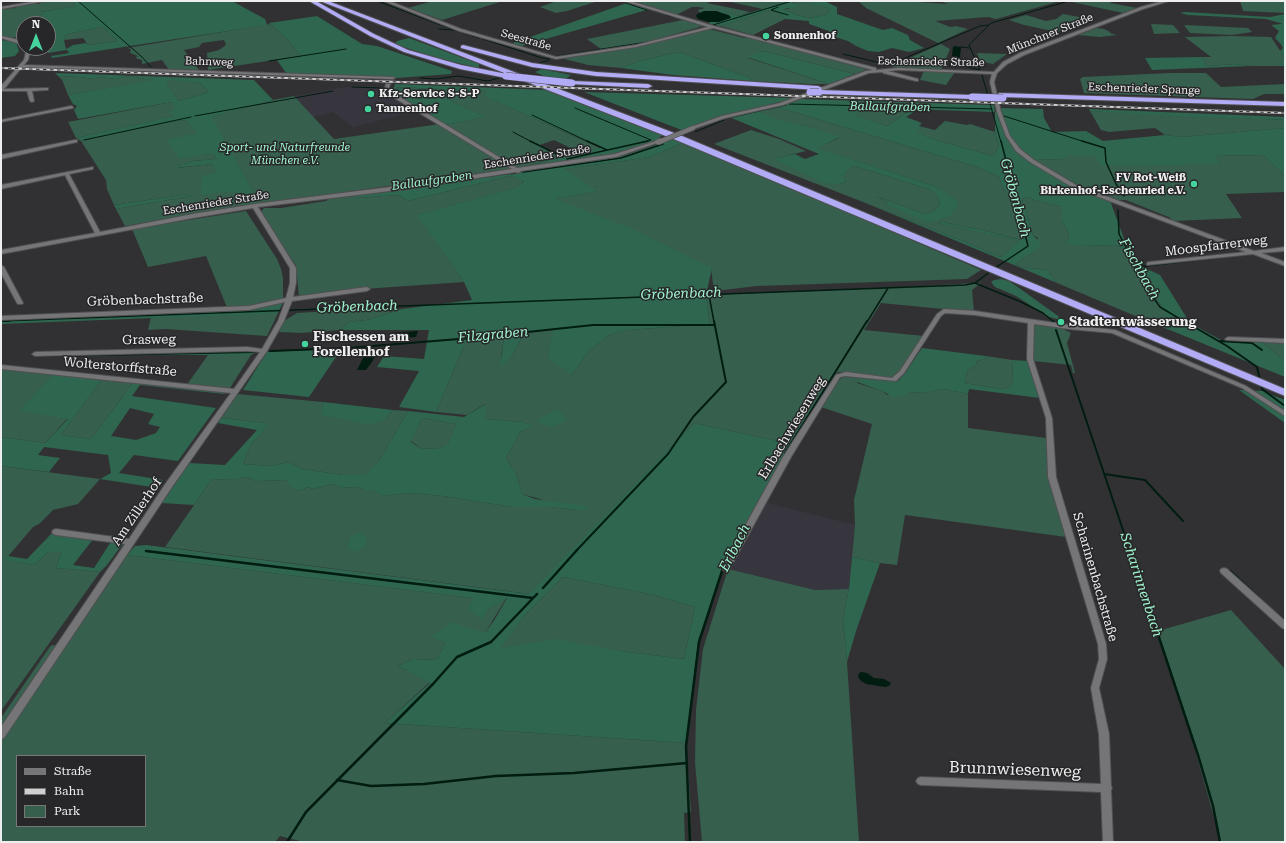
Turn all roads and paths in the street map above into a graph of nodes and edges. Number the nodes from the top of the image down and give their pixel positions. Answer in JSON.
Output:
{"nodes":[{"id":1,"x":44,"y":1,"type":"edge"},
{"id":2,"x":312,"y":1,"type":"edge"},
{"id":3,"x":323,"y":1,"type":"edge"},
{"id":4,"x":335,"y":1,"type":"edge"},
{"id":5,"x":386,"y":1,"type":"edge"},
{"id":6,"x":626,"y":1,"type":"edge"},
{"id":7,"x":1167,"y":1,"type":"edge"},
{"id":8,"x":1,"y":8,"type":"edge"},
{"id":9,"x":713,"y":27,"type":"junction"},
{"id":10,"x":1,"y":37,"type":"edge"},
{"id":11,"x":16,"y":41,"type":"edge"},
{"id":12,"x":451,"y":44,"type":"junction"},
{"id":13,"x":27,"y":56,"type":"edge"},
{"id":14,"x":21,"y":66,"type":"junction"},
{"id":15,"x":877,"y":70,"type":"junction"},
{"id":16,"x":995,"y":73,"type":"junction"},
{"id":17,"x":916,"y":80,"type":"dead end"},
{"id":18,"x":656,"y":86,"type":"dead end"},
{"id":19,"x":671,"y":87,"type":"dead end"},
{"id":20,"x":30,"y":89,"type":"junction"},
{"id":21,"x":46,"y":89,"type":"dead end"},
{"id":22,"x":1,"y":90,"type":"edge"},
{"id":23,"x":818,"y":90,"type":"junction"},
{"id":24,"x":973,"y":95,"type":"junction"},
{"id":25,"x":1002,"y":96,"type":"junction"},
{"id":26,"x":32,"y":101,"type":"dead end"},
{"id":27,"x":1285,"y":104,"type":"edge"},
{"id":28,"x":70,"y":107,"type":"dead end"},
{"id":29,"x":1285,"y":108,"type":"edge"},
{"id":30,"x":1,"y":121,"type":"edge"},
{"id":31,"x":75,"y":141,"type":"dead end"},
{"id":32,"x":1,"y":157,"type":"edge"},
{"id":33,"x":90,"y":168,"type":"dead end"},
{"id":34,"x":518,"y":171,"type":"junction"},
{"id":35,"x":66,"y":173,"type":"junction"},
{"id":36,"x":1,"y":187,"type":"edge"},
{"id":37,"x":255,"y":206,"type":"junction"},
{"id":38,"x":98,"y":234,"type":"junction"},
{"id":39,"x":1,"y":246,"type":"edge"},
{"id":40,"x":1285,"y":249,"type":"edge"},
{"id":41,"x":1,"y":252,"type":"edge"},
{"id":42,"x":1254,"y":252,"type":"junction"},
{"id":43,"x":1,"y":256,"type":"edge"},
{"id":44,"x":988,"y":264,"type":"junction"},
{"id":45,"x":1149,"y":264,"type":"dead end"},
{"id":46,"x":1285,"y":264,"type":"edge"},
{"id":47,"x":1,"y":267,"type":"edge"},
{"id":48,"x":367,"y":289,"type":"dead end"},
{"id":49,"x":289,"y":300,"type":"junction"},
{"id":50,"x":20,"y":303,"type":"dead end"},
{"id":51,"x":1,"y":318,"type":"edge"},
{"id":52,"x":1031,"y":322,"type":"junction"},
{"id":53,"x":1228,"y":338,"type":"dead end"},
{"id":54,"x":1285,"y":341,"type":"edge"},
{"id":55,"x":264,"y":351,"type":"junction"},
{"id":56,"x":34,"y":354,"type":"dead end"},
{"id":57,"x":1,"y":367,"type":"edge"},
{"id":58,"x":1259,"y":378,"type":"junction"},
{"id":59,"x":1285,"y":385,"type":"edge"},
{"id":60,"x":236,"y":391,"type":"junction"},
{"id":61,"x":1285,"y":393,"type":"edge"},
{"id":62,"x":1285,"y":414,"type":"edge"},
{"id":63,"x":56,"y":532,"type":"dead end"},
{"id":64,"x":131,"y":542,"type":"junction"},
{"id":65,"x":726,"y":568,"type":"dead end"},
{"id":66,"x":1224,"y":571,"type":"dead end"},
{"id":67,"x":1285,"y":626,"type":"edge"},
{"id":68,"x":1,"y":735,"type":"edge"},
{"id":69,"x":921,"y":781,"type":"dead end"},
{"id":70,"x":1107,"y":788,"type":"junction"},
{"id":71,"x":1108,"y":842,"type":"edge"}],
"edges":[{"from":1,"to":8,"type":"street"},
{"from":2,"to":18,"type":"highway","bridge":true},
{"from":3,"to":44,"type":"highway"},
{"from":4,"to":12,"type":"highway"},
{"from":5,"to":9,"type":"street","name":"Seestraße"},
{"from":6,"to":9,"type":"street"},
{"from":7,"to":16,"type":"street","name":"Münchner Straße"},
{"from":9,"to":15,"type":"street"},
{"from":10,"to":11,"type":"street"},
{"from":12,"to":23,"type":"highway"},
{"from":12,"to":44,"type":"highway"},
{"from":13,"to":14,"type":"street"},
{"from":14,"to":22,"type":"street"},
{"from":14,"to":34,"type":"street","name":"Bahnweg"},
{"from":15,"to":16,"type":"street","name":"Eschenrieder Straße"},
{"from":15,"to":17,"type":"street"},
{"from":15,"to":34,"type":"street","name":"Eschenrieder Straße","bridge":true},
{"from":16,"to":42,"type":"street"},
{"from":19,"to":23,"type":"highway","bridge":true},
{"from":20,"to":21,"type":"street"},
{"from":20,"to":22,"type":"street"},
{"from":20,"to":26,"type":"street"},
{"from":23,"to":24,"type":"highway"},
{"from":23,"to":24,"type":"highway"},
{"from":24,"to":25,"type":"highway","bridge":true},
{"from":25,"to":27,"type":"highway","name":"Eschenrieder Spange"},
{"from":25,"to":29,"type":"highway","name":"Eschenrieder Spange"},
{"from":28,"to":30,"type":"street"},
{"from":31,"to":32,"type":"street"},
{"from":33,"to":35,"type":"street"},
{"from":34,"to":37,"type":"street","name":"Eschenrieder Straße"},
{"from":35,"to":36,"type":"street"},
{"from":35,"to":38,"type":"street"},
{"from":37,"to":38,"type":"street","name":"Eschenrieder Straße"},
{"from":37,"to":49,"type":"street","name":"Am Zillerhof"},
{"from":38,"to":41,"type":"street","name":"Eschenrieder Straße"},
{"from":39,"to":41,"type":"street"},
{"from":40,"to":42,"type":"street","name":"Moospfarrerweg"},
{"from":41,"to":43,"type":"street"},
{"from":42,"to":45,"type":"street","name":"Moospfarrerweg"},
{"from":42,"to":46,"type":"street"},
{"from":44,"to":58,"type":"highway"},
{"from":47,"to":50,"type":"street"},
{"from":48,"to":49,"type":"street","name":"Gröbenbachstraße"},
{"from":49,"to":51,"type":"street","name":"Gröbenbachstraße"},
{"from":49,"to":55,"type":"street","name":"Am Zillerhof"},
{"from":52,"to":62,"type":"street"},
{"from":52,"to":65,"type":"street","name":"Erlbachwiesenweg"},
{"from":52,"to":70,"type":"street","name":"Scharinenbachstraße"},
{"from":53,"to":54,"type":"street"},
{"from":55,"to":56,"type":"street","name":"Grasweg"},
{"from":55,"to":60,"type":"street","name":"Am Zillerhof"},
{"from":57,"to":60,"type":"street","name":"Wolterstorffstraße"},
{"from":58,"to":59,"type":"highway"},
{"from":58,"to":61,"type":"highway"},
{"from":60,"to":64,"type":"street","name":"Am Zillerhof"},
{"from":63,"to":64,"type":"street"},
{"from":64,"to":68,"type":"street","name":"Am Zillerhof"},
{"from":66,"to":67,"type":"street"},
{"from":69,"to":70,"type":"street","name":"Brunnwiesenweg"},
{"from":70,"to":71,"type":"street","name":"Scharinenbachstraße"}]}
